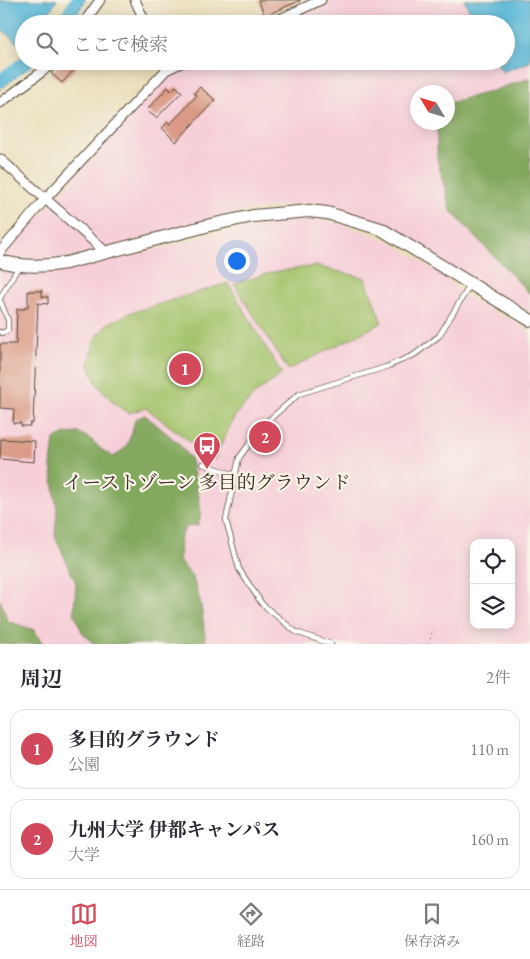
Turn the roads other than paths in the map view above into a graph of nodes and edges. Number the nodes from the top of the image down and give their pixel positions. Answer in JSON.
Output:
{"nodes":[{"id":1,"x":100,"y":0,"type":"edge"},
{"id":2,"x":135,"y":0,"type":"edge"},
{"id":3,"x":321,"y":0,"type":"edge"},
{"id":4,"x":90,"y":15,"type":"edge"},
{"id":5,"x":142,"y":15,"type":"edge"},
{"id":6,"x":288,"y":15,"type":"edge"},
{"id":7,"x":45,"y":70,"type":"edge"},
{"id":8,"x":160,"y":70,"type":"edge"},
{"id":9,"x":0,"y":103,"type":"edge"},
{"id":10,"x":0,"y":159,"type":"edge"},
{"id":11,"x":46,"y":198,"type":"junction"},
{"id":12,"x":0,"y":252,"type":"edge"},
{"id":13,"x":107,"y":252,"type":"junction"},
{"id":14,"x":0,"y":260,"type":"edge"},
{"id":15,"x":19,"y":264,"type":"junction"},
{"id":16,"x":471,"y":284,"type":"junction"},
{"id":17,"x":0,"y":299,"type":"edge"},
{"id":18,"x":530,"y":320,"type":"edge"},
{"id":19,"x":0,"y":332,"type":"edge"},
{"id":20,"x":203,"y":464,"type":"dead end"},
{"id":21,"x":235,"y":475,"type":"junction"},
{"id":22,"x":331,"y":644,"type":"edge"}],
"edges":[{"from":1,"to":4,"type":"street"},
{"from":2,"to":5,"type":"street"},
{"from":3,"to":6,"type":"street"},
{"from":7,"to":9,"type":"street"},
{"from":8,"to":11,"type":"street"},
{"from":10,"to":11,"type":"street"},
{"from":11,"to":12,"type":"street"},
{"from":11,"to":13,"type":"street"},
{"from":13,"to":15,"type":"street"},
{"from":13,"to":16,"type":"street"},
{"from":14,"to":15,"type":"street"},
{"from":15,"to":17,"type":"lane"},
{"from":16,"to":18,"type":"street"},
{"from":16,"to":21,"type":"lane"},
{"from":17,"to":19,"type":"lane"},
{"from":20,"to":21,"type":"lane"},
{"from":21,"to":22,"type":"lane"}]}
